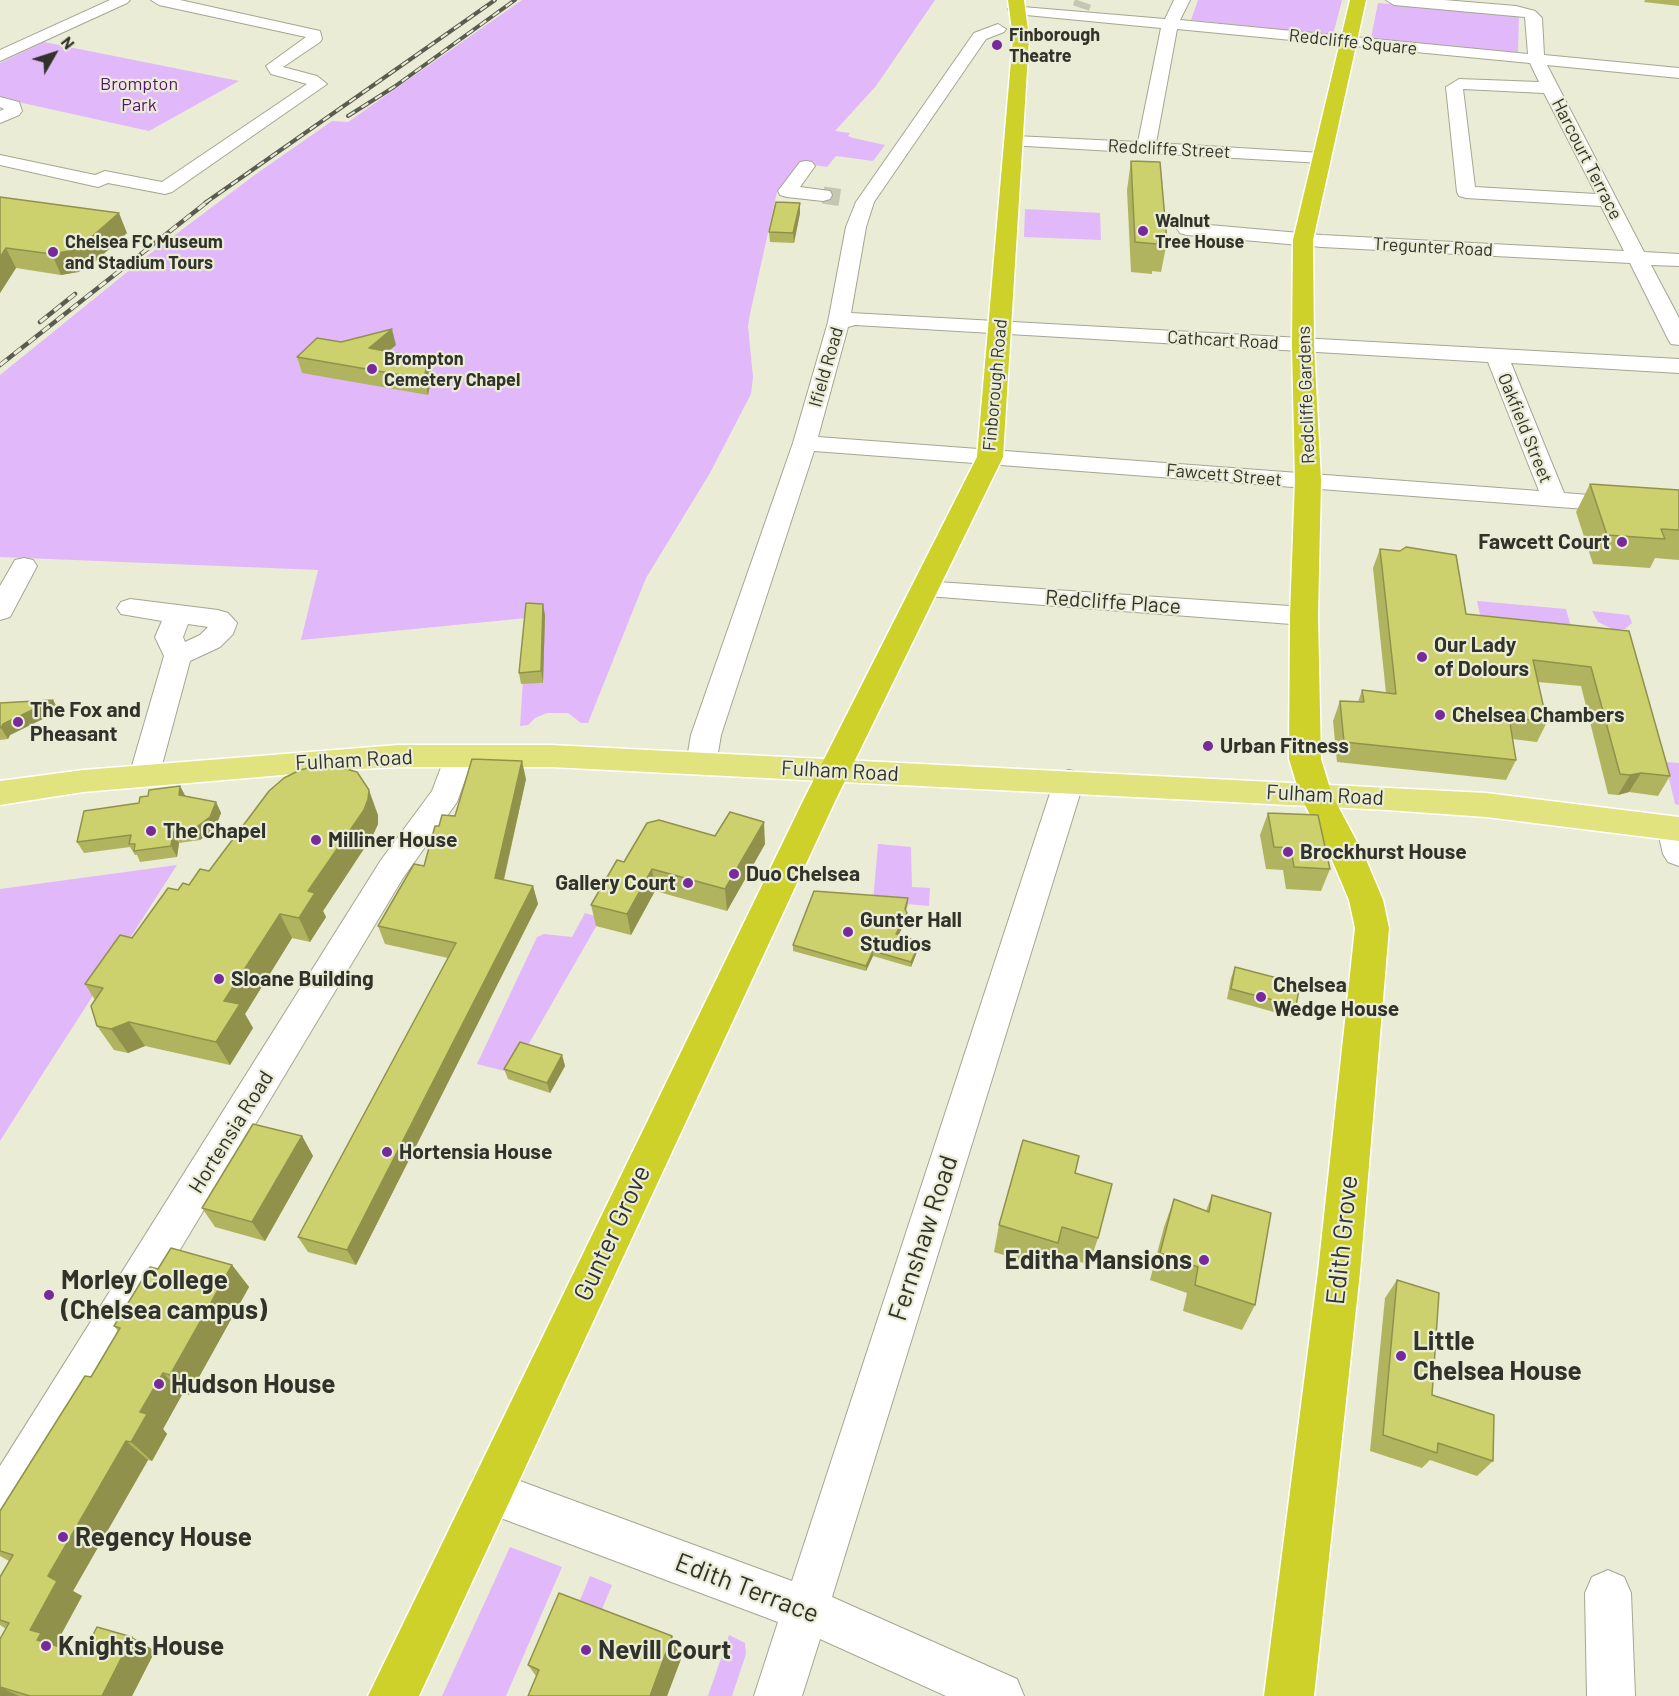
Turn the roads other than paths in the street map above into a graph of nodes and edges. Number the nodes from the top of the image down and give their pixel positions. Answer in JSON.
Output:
{"nodes":[{"id":1,"x":122,"y":0,"type":"edge"},
{"id":2,"x":159,"y":0,"type":"edge"},
{"id":3,"x":1182,"y":0,"type":"edge"},
{"id":4,"x":1358,"y":0,"type":"edge"},
{"id":5,"x":1394,"y":0,"type":"edge"},
{"id":6,"x":1016,"y":5,"type":"edge"},
{"id":7,"x":1082,"y":6,"type":"edge"},
{"id":8,"x":998,"y":11,"type":"edge"},
{"id":9,"x":1170,"y":24,"type":"junction"},
{"id":10,"x":1021,"y":38,"type":"junction"},
{"id":11,"x":1348,"y":41,"type":"junction"},
{"id":12,"x":0,"y":56,"type":"edge"},
{"id":13,"x":1536,"y":60,"type":"junction"},
{"id":14,"x":1679,"y":73,"type":"edge"},
{"id":15,"x":1550,"y":88,"type":"junction"},
{"id":16,"x":0,"y":102,"type":"edge"},
{"id":17,"x":0,"y":118,"type":"edge"},
{"id":18,"x":1015,"y":141,"type":"junction"},
{"id":19,"x":1146,"y":148,"type":"junction"},
{"id":20,"x":1322,"y":158,"type":"junction"},
{"id":21,"x":0,"y":160,"type":"edge"},
{"id":22,"x":807,"y":166,"type":"dead end"},
{"id":23,"x":823,"y":195,"type":"tunnel mouth"},
{"id":24,"x":843,"y":198,"type":"tunnel mouth"},
{"id":25,"x":1609,"y":201,"type":"junction"},
{"id":26,"x":865,"y":202,"type":"junction"},
{"id":27,"x":1187,"y":229,"type":"dead end"},
{"id":28,"x":1303,"y":240,"type":"junction"},
{"id":29,"x":1638,"y":258,"type":"junction"},
{"id":30,"x":1679,"y":260,"type":"edge"},
{"id":31,"x":839,"y":322,"type":"junction"},
{"id":32,"x":1000,"y":328,"type":"junction"},
{"id":33,"x":1679,"y":339,"type":"edge"},
{"id":34,"x":1303,"y":345,"type":"junction"},
{"id":35,"x":1497,"y":356,"type":"junction"},
{"id":36,"x":1679,"y":366,"type":"edge"},
{"id":37,"x":805,"y":443,"type":"junction"},
{"id":38,"x":990,"y":457,"type":"junction"},
{"id":39,"x":1308,"y":481,"type":"junction"},
{"id":40,"x":1554,"y":500,"type":"junction"},
{"id":41,"x":1679,"y":509,"type":"edge"},
{"id":42,"x":24,"y":566,"type":"dead end"},
{"id":43,"x":923,"y":589,"type":"junction"},
{"id":44,"x":3,"y":601,"type":"edge"},
{"id":45,"x":130,"y":608,"type":"dead end"},
{"id":46,"x":178,"y":614,"type":"junction"},
{"id":47,"x":1304,"y":616,"type":"junction"},
{"id":48,"x":178,"y":656,"type":"junction"},
{"id":49,"x":459,"y":756,"type":"junction"},
{"id":50,"x":701,"y":764,"type":"junction"},
{"id":51,"x":834,"y":771,"type":"junction"},
{"id":52,"x":144,"y":776,"type":"junction"},
{"id":53,"x":1069,"y":781,"type":"junction"},
{"id":54,"x":0,"y":793,"type":"edge"},
{"id":55,"x":1316,"y":795,"type":"junction"},
{"id":56,"x":1677,"y":837,"type":"edge"},
{"id":57,"x":490,"y":1492,"type":"junction"},
{"id":58,"x":0,"y":1508,"type":"edge"},
{"id":59,"x":1608,"y":1593,"type":"dead end"},
{"id":60,"x":806,"y":1610,"type":"junction"},
{"id":61,"x":393,"y":1696,"type":"edge"},
{"id":62,"x":778,"y":1696,"type":"edge"},
{"id":63,"x":1000,"y":1696,"type":"edge"},
{"id":64,"x":1289,"y":1696,"type":"edge"},
{"id":65,"x":1611,"y":1696,"type":"edge"}],
"edges":[{"from":1,"to":12,"type":"street"},
{"from":2,"to":21,"type":"street"},
{"from":3,"to":9,"type":"street"},
{"from":4,"to":11,"type":"highway","name":"Redcliffe Gardens"},
{"from":5,"to":13,"type":"street"},
{"from":6,"to":7,"type":"street","name":"Redcliffe Square"},
{"from":6,"to":10,"type":"highway","name":"Finborough Road"},
{"from":7,"to":9,"type":"street","name":"Redcliffe Square"},
{"from":8,"to":10,"type":"street","name":"Ifield Road"},
{"from":8,"to":26,"type":"street","name":"Ifield Road"},
{"from":9,"to":11,"type":"street","name":"Redcliffe Square"},
{"from":9,"to":19,"type":"street"},
{"from":10,"to":18,"type":"highway","name":"Finborough Road"},
{"from":11,"to":13,"type":"street","name":"Redcliffe Square"},
{"from":11,"to":20,"type":"highway","name":"Redcliffe Gardens"},
{"from":13,"to":14,"type":"street","name":"Redcliffe Square"},
{"from":13,"to":15,"type":"street","name":"Harcourt Terrace"},
{"from":15,"to":25,"type":"street","name":"Harcourt Terrace"},
{"from":15,"to":25,"type":"street"},
{"from":16,"to":17,"type":"street"},
{"from":18,"to":19,"type":"street","name":"Redcliffe Street"},
{"from":18,"to":32,"type":"highway","name":"Finborough Road"},
{"from":19,"to":20,"type":"street","name":"Redcliffe Street"},
{"from":20,"to":28,"type":"highway","name":"Redcliffe Gardens"},
{"from":22,"to":23,"type":"street"},
{"from":24,"to":26,"type":"street"},
{"from":25,"to":29,"type":"street","name":"Harcourt Terrace"},
{"from":26,"to":31,"type":"street","name":"Ifield Road"},
{"from":27,"to":28,"type":"street","name":"Tregunter Road"},
{"from":28,"to":29,"type":"street","name":"Tregunter Road"},
{"from":28,"to":34,"type":"highway","name":"Redcliffe Gardens"},
{"from":29,"to":30,"type":"street","name":"Tregunter Road"},
{"from":29,"to":33,"type":"street","name":"Harcourt Terrace"},
{"from":31,"to":32,"type":"street","name":"Cathcart Road"},
{"from":31,"to":37,"type":"street","name":"Ifield Road"},
{"from":32,"to":34,"type":"street","name":"Cathcart Road"},
{"from":32,"to":38,"type":"highway","name":"Finborough Road"},
{"from":34,"to":35,"type":"street","name":"Cathcart Road"},
{"from":34,"to":39,"type":"highway","name":"Redcliffe Gardens"},
{"from":35,"to":36,"type":"street","name":"Cathcart Road"},
{"from":35,"to":40,"type":"street","name":"Oakfield Street"},
{"from":37,"to":38,"type":"street","name":"Fawcett Street"},
{"from":37,"to":50,"type":"street","name":"Ifield Road"},
{"from":38,"to":39,"type":"street","name":"Fawcett Street"},
{"from":38,"to":43,"type":"highway","name":"Finborough Road"},
{"from":39,"to":40,"type":"street","name":"Fawcett Street"},
{"from":39,"to":47,"type":"highway","name":"Redcliffe Gardens"},
{"from":40,"to":41,"type":"street","name":"Fawcett Street"},
{"from":42,"to":44,"type":"street"},
{"from":43,"to":47,"type":"street","name":"Redcliffe Place"},
{"from":43,"to":51,"type":"highway","name":"Finborough Road"},
{"from":45,"to":46,"type":"street"},
{"from":46,"to":48,"type":"street"},
{"from":46,"to":48,"type":"street"},
{"from":47,"to":55,"type":"highway","name":"Redcliffe Gardens"},
{"from":48,"to":52,"type":"street"},
{"from":49,"to":50,"type":"main road","name":"Fulham Road"},
{"from":49,"to":52,"type":"main road","name":"Fulham Road"},
{"from":49,"to":58,"type":"street","name":"Hortensia Road"},
{"from":50,"to":51,"type":"main road","name":"Fulham Road"},
{"from":51,"to":53,"type":"main road","name":"Fulham Road"},
{"from":51,"to":57,"type":"highway","name":"Gunter Grove"},
{"from":52,"to":54,"type":"main road","name":"Fulham Road"},
{"from":53,"to":55,"type":"main road","name":"Fulham Road"},
{"from":53,"to":60,"type":"street","name":"Fernshaw Road"},
{"from":55,"to":56,"type":"main road","name":"Fulham Road"},
{"from":55,"to":64,"type":"highway","name":"Edith Grove"},
{"from":57,"to":60,"type":"street","name":"Edith Terrace"},
{"from":57,"to":61,"type":"highway","name":"Gunter Grove"},
{"from":59,"to":65,"type":"street"},
{"from":60,"to":62,"type":"street","name":"Fernshaw Road"},
{"from":60,"to":63,"type":"street","name":"Edith Terrace"}]}
